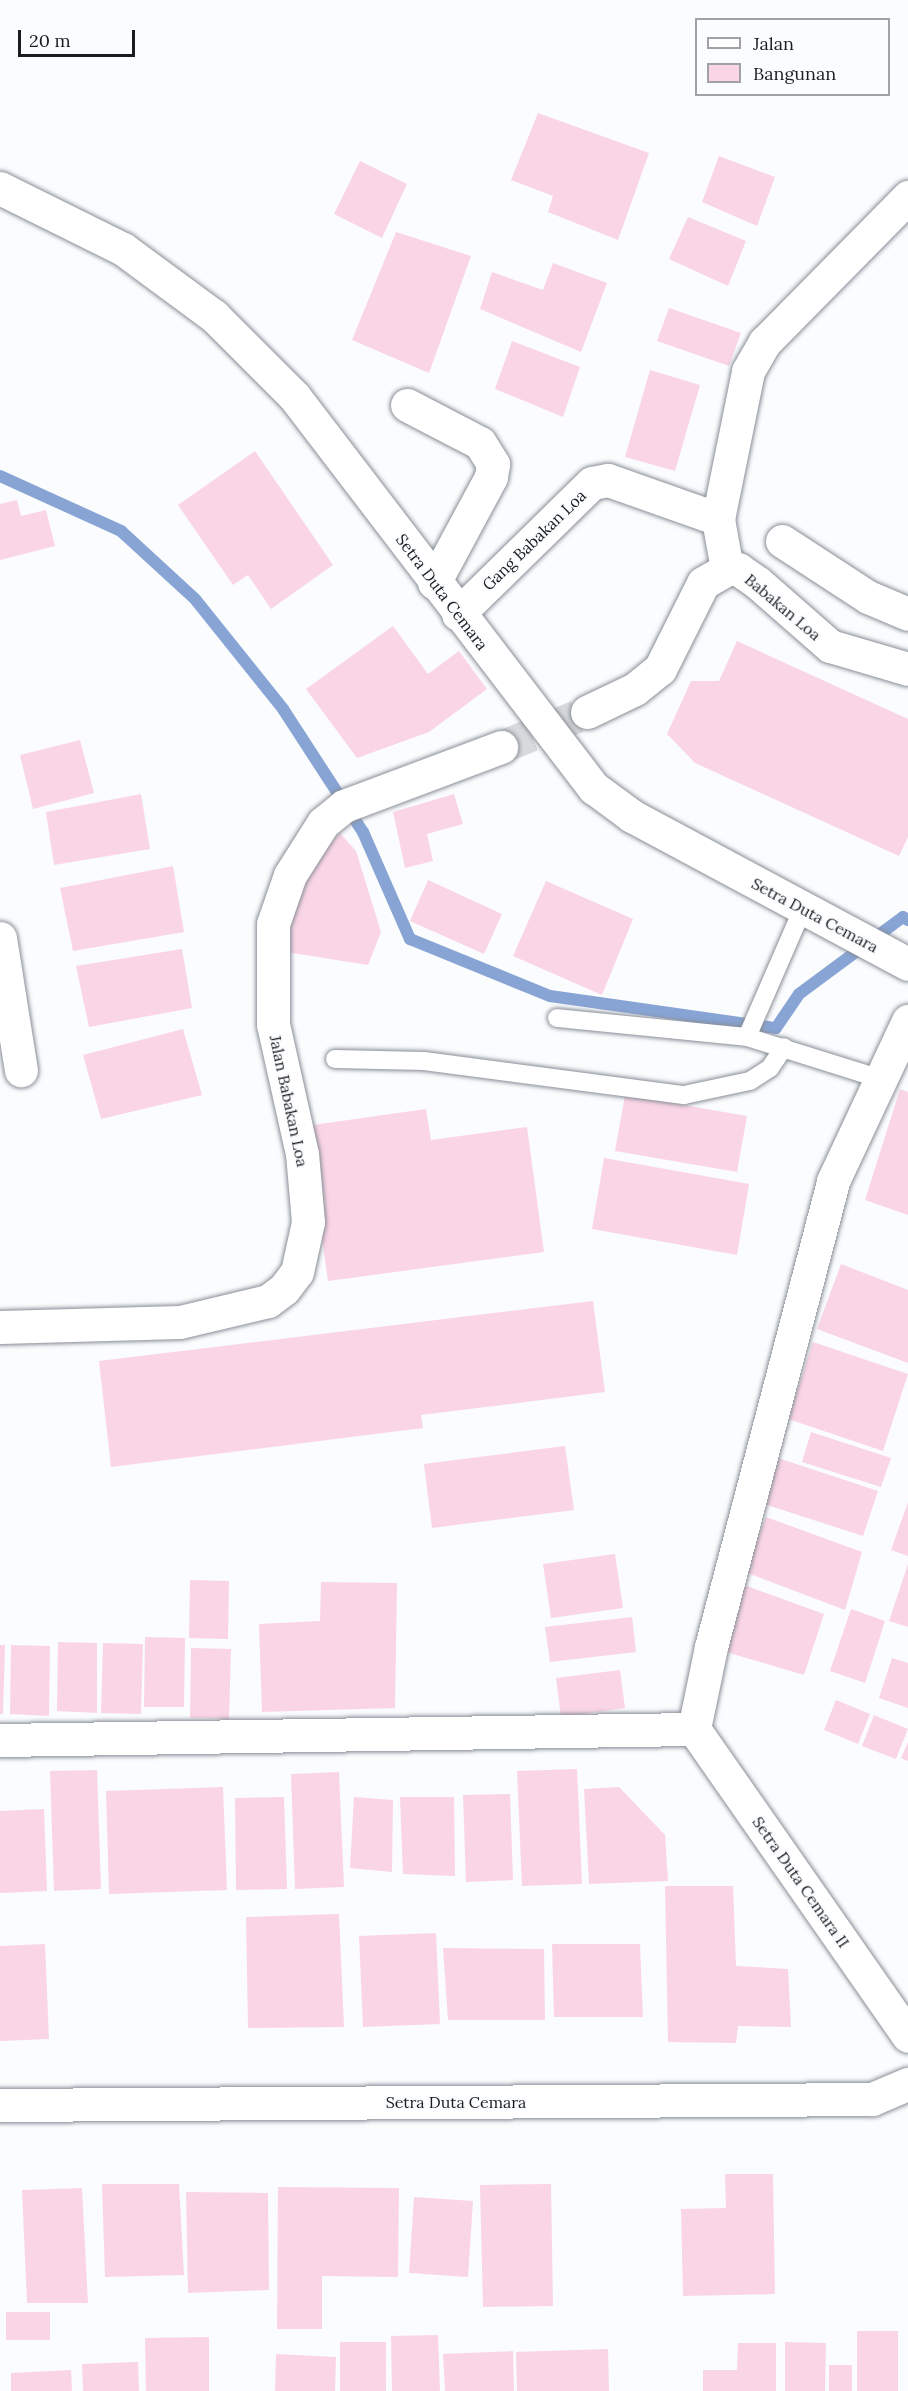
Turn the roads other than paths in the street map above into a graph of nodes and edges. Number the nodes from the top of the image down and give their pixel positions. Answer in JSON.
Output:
{"nodes":[{"id":1,"x":0,"y":188,"type":"edge"},
{"id":2,"x":908,"y":197,"type":"edge"},
{"id":3,"x":407,"y":405,"type":"dead end"},
{"id":4,"x":718,"y":519,"type":"junction"},
{"id":5,"x":782,"y":541,"type":"dead end"},
{"id":6,"x":728,"y":569,"type":"junction"},
{"id":7,"x":434,"y":583,"type":"junction"},
{"id":8,"x":458,"y":614,"type":"junction"},
{"id":9,"x":908,"y":614,"type":"edge"},
{"id":10,"x":908,"y":669,"type":"edge"},
{"id":11,"x":587,"y":712,"type":"tunnel mouth"},
{"id":12,"x":501,"y":747,"type":"tunnel mouth"},
{"id":13,"x":803,"y":908,"type":"junction"},
{"id":14,"x":0,"y":938,"type":"edge"},
{"id":15,"x":908,"y":964,"type":"edge"},
{"id":16,"x":557,"y":1018,"type":"dead end"},
{"id":17,"x":908,"y":1021,"type":"edge"},
{"id":18,"x":747,"y":1037,"type":"junction"},
{"id":19,"x":784,"y":1047,"type":"junction"},
{"id":20,"x":335,"y":1059,"type":"dead end"},
{"id":21,"x":21,"y":1070,"type":"dead end"},
{"id":22,"x":881,"y":1079,"type":"junction"},
{"id":23,"x":0,"y":1327,"type":"edge"},
{"id":24,"x":694,"y":1729,"type":"junction"},
{"id":25,"x":0,"y":1740,"type":"edge"},
{"id":26,"x":908,"y":2036,"type":"edge"},
{"id":27,"x":908,"y":2084,"type":"edge"},
{"id":28,"x":0,"y":2105,"type":"edge"}],
"edges":[{"from":1,"to":7,"type":"street","name":"Setra Duta Cemara"},
{"from":2,"to":4,"type":"street"},
{"from":3,"to":7,"type":"street"},
{"from":4,"to":6,"type":"street"},
{"from":4,"to":8,"type":"street","name":"Gang Babakan Loa"},
{"from":5,"to":9,"type":"street"},
{"from":6,"to":10,"type":"street","name":"Babakan Loa"},
{"from":6,"to":11,"type":"street"},
{"from":7,"to":8,"type":"street","name":"Setra Duta Cemara"},
{"from":8,"to":13,"type":"street","name":"Setra Duta Cemara"},
{"from":12,"to":23,"type":"street","name":"Jalan Babakan Loa"},
{"from":13,"to":15,"type":"street","name":"Setra Duta Cemara"},
{"from":13,"to":18,"type":"lane"},
{"from":14,"to":21,"type":"street"},
{"from":16,"to":18,"type":"lane"},
{"from":17,"to":22,"type":"street"},
{"from":18,"to":19,"type":"lane"},
{"from":19,"to":20,"type":"lane"},
{"from":19,"to":22,"type":"lane"},
{"from":22,"to":24,"type":"street"},
{"from":24,"to":25,"type":"street"},
{"from":24,"to":26,"type":"street","name":"Setra Duta Cemara II"},
{"from":27,"to":28,"type":"street","name":"Setra Duta Cemara"}]}
